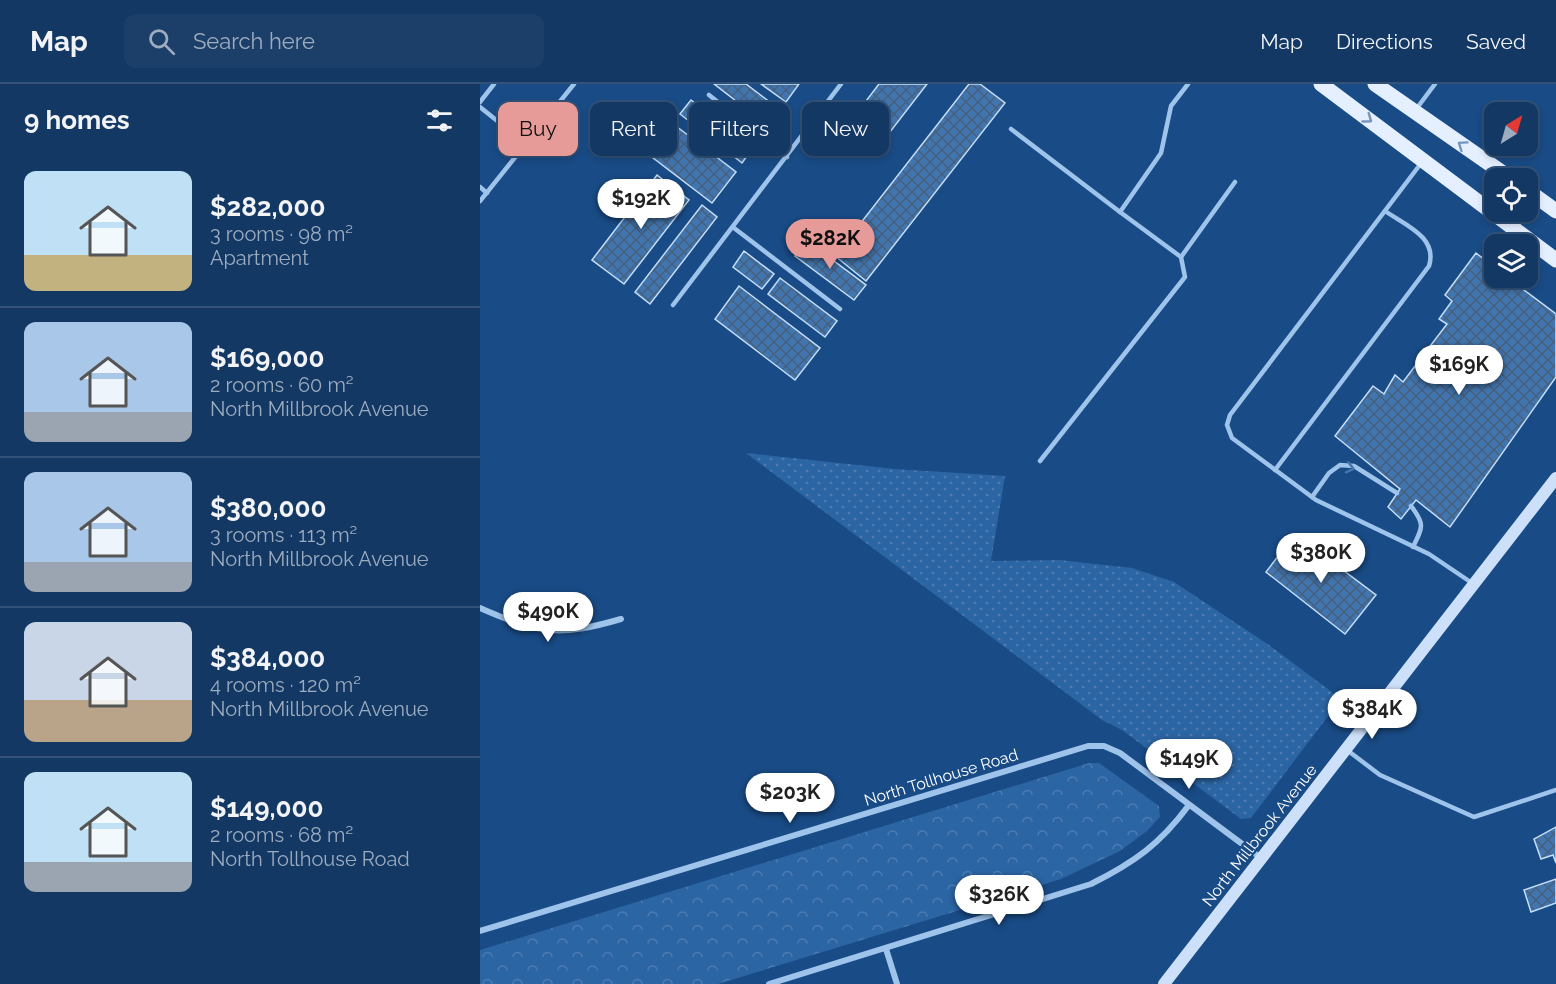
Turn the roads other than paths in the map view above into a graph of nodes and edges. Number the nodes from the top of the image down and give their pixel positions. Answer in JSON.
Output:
{"nodes":[{"id":1,"x":494,"y":84,"type":"edge"},
{"id":2,"x":574,"y":84,"type":"edge"},
{"id":3,"x":841,"y":84,"type":"edge"},
{"id":4,"x":1188,"y":84,"type":"edge"},
{"id":5,"x":1321,"y":84,"type":"edge"},
{"id":6,"x":1375,"y":84,"type":"edge"},
{"id":7,"x":1435,"y":84,"type":"edge"},
{"id":8,"x":709,"y":95,"type":"dead end"},
{"id":9,"x":480,"y":102,"type":"edge"},
{"id":10,"x":560,"y":102,"type":"edge"},
{"id":11,"x":480,"y":106,"type":"edge"},
{"id":12,"x":1414,"y":112,"type":"junction"},
{"id":13,"x":498,"y":121,"type":"edge"},
{"id":14,"x":1011,"y":129,"type":"dead end"},
{"id":15,"x":516,"y":156,"type":"edge"},
{"id":16,"x":788,"y":157,"type":"junction"},
{"id":17,"x":1424,"y":160,"type":"junction"},
{"id":18,"x":1495,"y":168,"type":"edge"},
{"id":19,"x":1235,"y":182,"type":"dead end"},
{"id":20,"x":480,"y":187,"type":"edge"},
{"id":21,"x":487,"y":193,"type":"junction"},
{"id":22,"x":1538,"y":198,"type":"edge"},
{"id":23,"x":480,"y":201,"type":"edge"},
{"id":24,"x":1385,"y":211,"type":"junction"},
{"id":25,"x":1120,"y":212,"type":"junction"},
{"id":26,"x":1556,"y":212,"type":"edge"},
{"id":27,"x":734,"y":228,"type":"junction"},
{"id":28,"x":1181,"y":257,"type":"junction"},
{"id":29,"x":1556,"y":260,"type":"edge"},
{"id":30,"x":673,"y":305,"type":"dead end"},
{"id":31,"x":840,"y":309,"type":"dead end"},
{"id":32,"x":1041,"y":461,"type":"dead end"},
{"id":33,"x":1275,"y":470,"type":"junction"},
{"id":34,"x":1556,"y":477,"type":"edge"},
{"id":35,"x":1397,"y":493,"type":"dead end"},
{"id":36,"x":1312,"y":497,"type":"junction"},
{"id":37,"x":1411,"y":506,"type":"dead end"},
{"id":38,"x":1413,"y":546,"type":"junction"},
{"id":39,"x":1472,"y":583,"type":"junction"},
{"id":40,"x":480,"y":608,"type":"edge"},
{"id":41,"x":621,"y":619,"type":"dead end"},
{"id":42,"x":1347,"y":750,"type":"junction"},
{"id":43,"x":1556,"y":790,"type":"edge"},
{"id":44,"x":1189,"y":805,"type":"junction"},
{"id":45,"x":1261,"y":858,"type":"junction"},
{"id":46,"x":480,"y":931,"type":"edge"},
{"id":47,"x":886,"y":949,"type":"junction"},
{"id":48,"x":770,"y":984,"type":"edge"},
{"id":49,"x":897,"y":984,"type":"edge"},
{"id":50,"x":1164,"y":984,"type":"edge"}],
"edges":[{"from":1,"to":9,"type":"lane"},
{"from":2,"to":10,"type":"lane"},
{"from":3,"to":16,"type":"lane"},
{"from":4,"to":25,"type":"lane"},
{"from":5,"to":17,"type":"main road","one_way":true},
{"from":6,"to":12,"type":"main road"},
{"from":7,"to":12,"type":"lane"},
{"from":8,"to":16,"type":"lane"},
{"from":11,"to":13,"type":"lane"},
{"from":18,"to":12,"type":"main road","one_way":true},
{"from":14,"to":25,"type":"lane"},
{"from":15,"to":21,"type":"lane"},
{"from":16,"to":27,"type":"lane"},
{"from":17,"to":24,"type":"lane"},
{"from":17,"to":29,"type":"main road"},
{"from":19,"to":28,"type":"lane"},
{"from":20,"to":21,"type":"lane"},
{"from":21,"to":23,"type":"lane"},
{"from":22,"to":26,"type":"main road"},
{"from":24,"to":33,"type":"lane"},
{"from":24,"to":33,"type":"lane"},
{"from":25,"to":28,"type":"lane"},
{"from":27,"to":30,"type":"lane"},
{"from":27,"to":31,"type":"lane"},
{"from":28,"to":32,"type":"lane"},
{"from":33,"to":36,"type":"lane"},
{"from":34,"to":39,"type":"street","name":"North Millbrook Avenue"},
{"from":36,"to":35,"type":"lane","one_way":true},
{"from":36,"to":38,"type":"lane"},
{"from":37,"to":38,"type":"lane"},
{"from":38,"to":39,"type":"lane"},
{"from":39,"to":42,"type":"street","name":"North Millbrook Avenue"},
{"from":40,"to":41,"type":"street"},
{"from":42,"to":43,"type":"lane"},
{"from":42,"to":45,"type":"street","name":"North Millbrook Avenue"},
{"from":44,"to":45,"type":"street","name":"North Tollhouse Road"},
{"from":44,"to":46,"type":"street","name":"North Tollhouse Road"},
{"from":44,"to":47,"type":"street"},
{"from":45,"to":50,"type":"street","name":"North Millbrook Avenue"},
{"from":47,"to":48,"type":"street"},
{"from":47,"to":49,"type":"street"}]}
